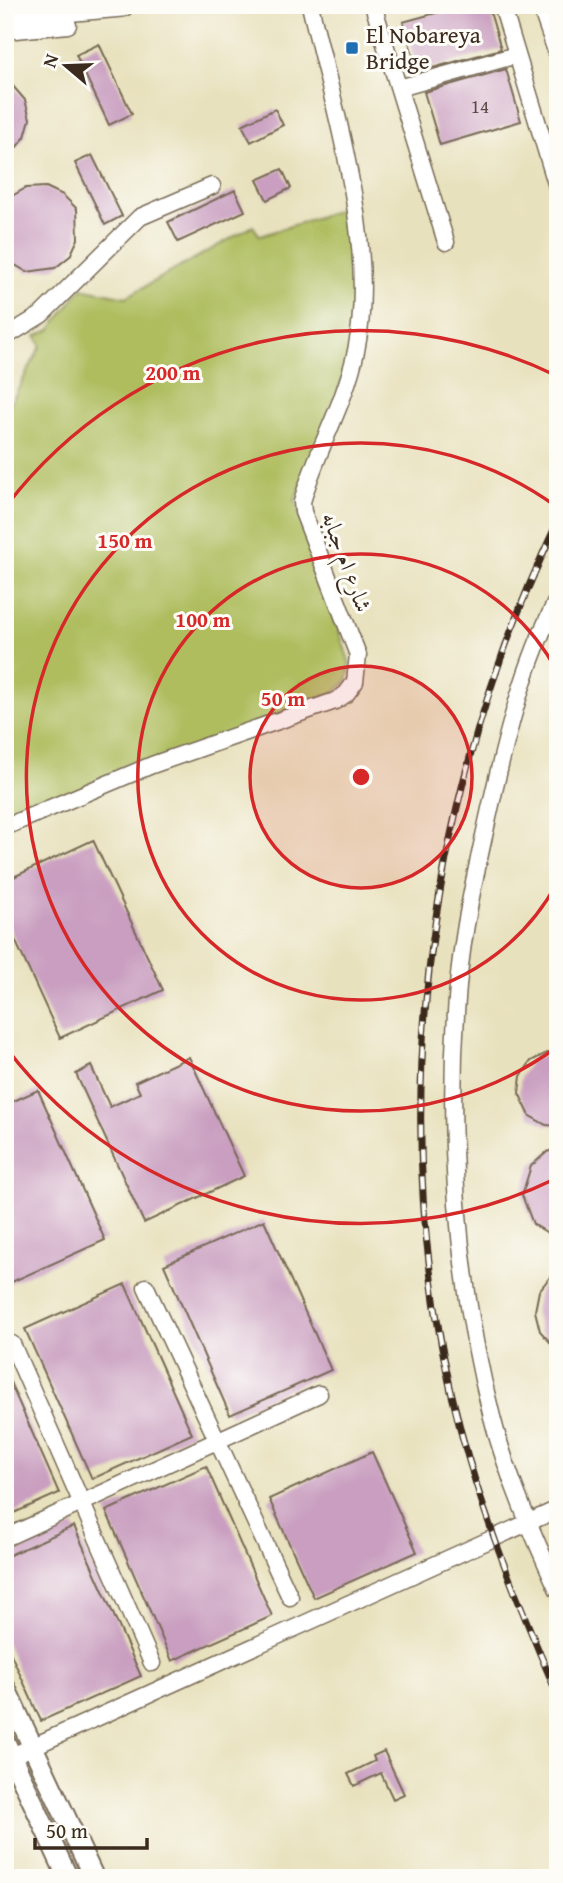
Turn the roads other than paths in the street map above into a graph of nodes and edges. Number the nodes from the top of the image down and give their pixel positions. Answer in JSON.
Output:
{"nodes":[{"id":1,"x":122,"y":5,"type":"edge"},
{"id":2,"x":310,"y":5,"type":"edge"},
{"id":3,"x":373,"y":5,"type":"edge"},
{"id":4,"x":502,"y":5,"type":"edge"},
{"id":5,"x":540,"y":5,"type":"edge"},
{"id":6,"x":5,"y":15,"type":"edge"},
{"id":7,"x":68,"y":25,"type":"dead end"},
{"id":8,"x":5,"y":31,"type":"edge"},
{"id":9,"x":517,"y":55,"type":"junction"},
{"id":10,"x":558,"y":57,"type":"edge"},
{"id":11,"x":398,"y":88,"type":"junction"},
{"id":12,"x":212,"y":186,"type":"dead end"},
{"id":13,"x":558,"y":190,"type":"edge"},
{"id":14,"x":446,"y":242,"type":"dead end"},
{"id":15,"x":5,"y":337,"type":"edge"},
{"id":16,"x":558,"y":598,"type":"edge"},
{"id":17,"x":5,"y":827,"type":"edge"},
{"id":18,"x":145,"y":1287,"type":"dead end"},
{"id":19,"x":12,"y":1344,"type":"dead end"},
{"id":20,"x":319,"y":1394,"type":"dead end"},
{"id":21,"x":217,"y":1441,"type":"junction"},
{"id":22,"x":82,"y":1503,"type":"junction"},
{"id":23,"x":558,"y":1509,"type":"edge"},
{"id":24,"x":529,"y":1522,"type":"junction"},
{"id":25,"x":5,"y":1538,"type":"edge"},
{"id":26,"x":558,"y":1590,"type":"edge"},
{"id":27,"x":290,"y":1597,"type":"dead end"},
{"id":28,"x":152,"y":1663,"type":"dead end"},
{"id":29,"x":5,"y":1687,"type":"edge"},
{"id":30,"x":33,"y":1747,"type":"junction"},
{"id":31,"x":9,"y":1749,"type":"edge"},
{"id":32,"x":68,"y":1878,"type":"edge"},
{"id":33,"x":94,"y":1878,"type":"edge"}],
"edges":[{"from":1,"to":6,"type":"highway"},
{"from":2,"to":17,"type":"street","name":"شارع ام جبابه"},
{"from":3,"to":11,"type":"street"},
{"from":4,"to":9,"type":"street"},
{"from":5,"to":10,"type":"street"},
{"from":7,"to":8,"type":"street"},
{"from":9,"to":11,"type":"street"},
{"from":9,"to":13,"type":"street"},
{"from":11,"to":14,"type":"street"},
{"from":12,"to":15,"type":"street"},
{"from":16,"to":24,"type":"street"},
{"from":18,"to":21,"type":"street"},
{"from":19,"to":22,"type":"street"},
{"from":20,"to":21,"type":"street"},
{"from":21,"to":22,"type":"street"},
{"from":21,"to":27,"type":"street"},
{"from":22,"to":25,"type":"street"},
{"from":22,"to":28,"type":"street"},
{"from":23,"to":24,"type":"street"},
{"from":24,"to":26,"type":"street"},
{"from":24,"to":30,"type":"street"},
{"from":29,"to":30,"type":"main road"},
{"from":30,"to":31,"type":"street"},
{"from":30,"to":33,"type":"main road"},
{"from":31,"to":32,"type":"main road"}]}
